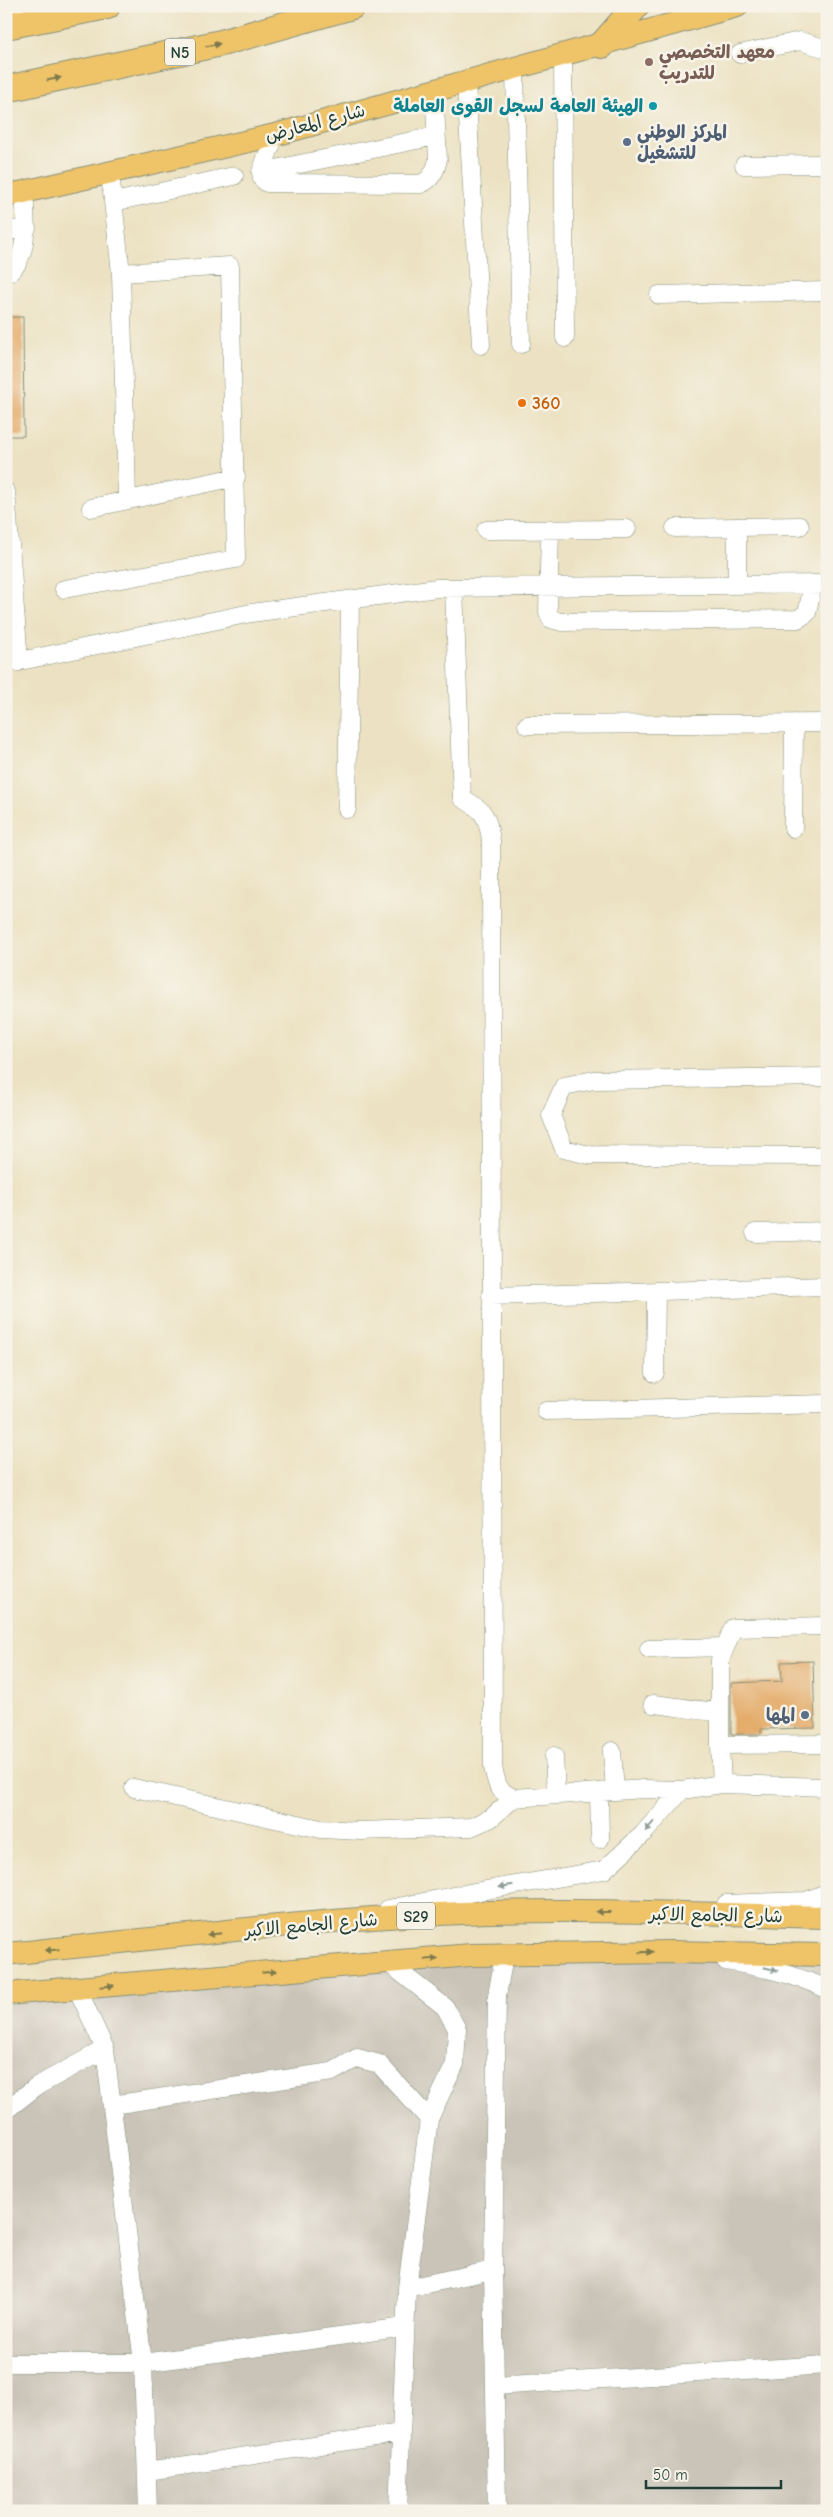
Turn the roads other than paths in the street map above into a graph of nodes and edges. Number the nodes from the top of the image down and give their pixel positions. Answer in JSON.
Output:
{"nodes":[{"id":1,"x":92,"y":6,"type":"edge"},
{"id":2,"x":107,"y":6,"type":"edge"},
{"id":3,"x":352,"y":6,"type":"edge"},
{"id":4,"x":636,"y":6,"type":"edge"},
{"id":5,"x":737,"y":6,"type":"edge"},
{"id":6,"x":6,"y":11,"type":"edge"},
{"id":7,"x":6,"y":26,"type":"edge"},
{"id":8,"x":602,"y":44,"type":"junction"},
{"id":9,"x":827,"y":49,"type":"edge"},
{"id":10,"x":740,"y":54,"type":"dead end"},
{"id":11,"x":563,"y":55,"type":"junction"},
{"id":12,"x":515,"y":68,"type":"junction"},
{"id":13,"x":466,"y":82,"type":"junction"},
{"id":14,"x":6,"y":89,"type":"edge"},
{"id":15,"x":434,"y":91,"type":"junction"},
{"id":16,"x":275,"y":135,"type":"junction"},
{"id":17,"x":436,"y":136,"type":"junction"},
{"id":18,"x":827,"y":164,"type":"edge"},
{"id":19,"x":744,"y":165,"type":"dead end"},
{"id":20,"x":261,"y":172,"type":"junction"},
{"id":21,"x":110,"y":174,"type":"junction"},
{"id":22,"x":234,"y":176,"type":"dead end"},
{"id":23,"x":15,"y":194,"type":"edge"},
{"id":24,"x":114,"y":202,"type":"junction"},
{"id":25,"x":27,"y":228,"type":"junction"},
{"id":26,"x":6,"y":231,"type":"edge"},
{"id":27,"x":121,"y":273,"type":"junction"},
{"id":28,"x":6,"y":274,"type":"edge"},
{"id":29,"x":827,"y":291,"type":"edge"},
{"id":30,"x":659,"y":295,"type":"dead end"},
{"id":31,"x":565,"y":338,"type":"dead end"},
{"id":32,"x":521,"y":344,"type":"dead end"},
{"id":33,"x":481,"y":345,"type":"dead end"},
{"id":34,"x":236,"y":477,"type":"junction"},
{"id":35,"x":6,"y":492,"type":"edge"},
{"id":36,"x":127,"y":499,"type":"junction"},
{"id":37,"x":91,"y":508,"type":"dead end"},
{"id":38,"x":800,"y":526,"type":"dead end"},
{"id":39,"x":737,"y":527,"type":"junction"},
{"id":40,"x":675,"y":528,"type":"dead end"},
{"id":41,"x":550,"y":529,"type":"junction"},
{"id":42,"x":627,"y":529,"type":"dead end"},
{"id":43,"x":486,"y":530,"type":"dead end"},
{"id":44,"x":8,"y":531,"type":"edge"},
{"id":45,"x":10,"y":581,"type":"edge"},
{"id":46,"x":820,"y":584,"type":"edge"},
{"id":47,"x":737,"y":585,"type":"junction"},
{"id":48,"x":548,"y":587,"type":"junction"},
{"id":49,"x":454,"y":588,"type":"junction"},
{"id":50,"x":64,"y":589,"type":"dead end"},
{"id":51,"x":350,"y":600,"type":"junction"},
{"id":52,"x":11,"y":628,"type":"edge"},
{"id":53,"x":12,"y":663,"type":"edge"},
{"id":54,"x":794,"y":723,"type":"junction"},
{"id":55,"x":827,"y":723,"type":"edge"},
{"id":56,"x":527,"y":725,"type":"dead end"},
{"id":57,"x":347,"y":809,"type":"dead end"},
{"id":58,"x":793,"y":828,"type":"dead end"},
{"id":59,"x":827,"y":1077,"type":"edge"},
{"id":60,"x":827,"y":1156,"type":"edge"},
{"id":61,"x":827,"y":1231,"type":"edge"},
{"id":62,"x":755,"y":1233,"type":"dead end"},
{"id":63,"x":827,"y":1286,"type":"edge"},
{"id":64,"x":656,"y":1291,"type":"junction"},
{"id":65,"x":491,"y":1296,"type":"junction"},
{"id":66,"x":655,"y":1373,"type":"dead end"},
{"id":67,"x":827,"y":1404,"type":"edge"},
{"id":68,"x":546,"y":1410,"type":"dead end"},
{"id":69,"x":827,"y":1626,"type":"edge"},
{"id":70,"x":725,"y":1647,"type":"junction"},
{"id":71,"x":648,"y":1649,"type":"dead end"},
{"id":72,"x":653,"y":1704,"type":"dead end"},
{"id":73,"x":720,"y":1712,"type":"junction"},
{"id":74,"x":827,"y":1744,"type":"edge"},
{"id":75,"x":720,"y":1745,"type":"junction"},
{"id":76,"x":612,"y":1751,"type":"dead end"},
{"id":77,"x":554,"y":1756,"type":"dead end"},
{"id":78,"x":722,"y":1784,"type":"junction"},
{"id":79,"x":827,"y":1786,"type":"edge"},
{"id":80,"x":134,"y":1788,"type":"dead end"},
{"id":81,"x":682,"y":1790,"type":"junction"},
{"id":82,"x":607,"y":1792,"type":"junction"},
{"id":83,"x":556,"y":1795,"type":"junction"},
{"id":84,"x":514,"y":1798,"type":"junction"},
{"id":85,"x":600,"y":1839,"type":"dead end"},
{"id":86,"x":827,"y":1893,"type":"edge"},
{"id":87,"x":644,"y":1913,"type":"junction"},
{"id":88,"x":827,"y":1917,"type":"edge"},
{"id":89,"x":318,"y":1923,"type":"junction"},
{"id":90,"x":672,"y":1952,"type":"junction"},
{"id":91,"x":6,"y":1954,"type":"edge"},
{"id":92,"x":827,"y":1955,"type":"edge"},
{"id":93,"x":504,"y":1956,"type":"junction"},
{"id":94,"x":387,"y":1962,"type":"junction"},
{"id":95,"x":77,"y":1988,"type":"junction"},
{"id":96,"x":827,"y":1989,"type":"edge"},
{"id":97,"x":6,"y":1994,"type":"edge"},
{"id":98,"x":105,"y":2049,"type":"junction"},
{"id":99,"x":112,"y":2105,"type":"junction"},
{"id":100,"x":6,"y":2110,"type":"edge"},
{"id":101,"x":429,"y":2119,"type":"junction"},
{"id":102,"x":493,"y":2270,"type":"junction"},
{"id":103,"x":407,"y":2288,"type":"junction"},
{"id":104,"x":405,"y":2327,"type":"junction"},
{"id":105,"x":6,"y":2363,"type":"edge"},
{"id":106,"x":143,"y":2363,"type":"junction"},
{"id":107,"x":827,"y":2365,"type":"edge"},
{"id":108,"x":495,"y":2386,"type":"junction"},
{"id":109,"x":401,"y":2434,"type":"junction"},
{"id":110,"x":147,"y":2471,"type":"junction"},
{"id":111,"x":148,"y":2511,"type":"edge"},
{"id":112,"x":398,"y":2511,"type":"edge"},
{"id":113,"x":497,"y":2511,"type":"edge"}],
"edges":[{"from":1,"to":6,"type":"street"},
{"from":2,"to":7,"type":"highway"},
{"from":14,"to":3,"type":"highway","number":"N5","one_way":true},
{"from":4,"to":8,"type":"highway"},
{"from":5,"to":8,"type":"main road","name":"شارع المعارض"},
{"from":8,"to":11,"type":"main road","name":"شارع المعارض"},
{"from":9,"to":10,"type":"street"},
{"from":11,"to":12,"type":"main road","name":"شارع المعارض"},
{"from":11,"to":31,"type":"street"},
{"from":12,"to":13,"type":"main road","name":"شارع المعارض"},
{"from":12,"to":32,"type":"street"},
{"from":13,"to":15,"type":"main road","name":"شارع المعارض"},
{"from":13,"to":33,"type":"street"},
{"from":15,"to":16,"type":"main road","name":"شارع المعارض"},
{"from":15,"to":17,"type":"street"},
{"from":16,"to":20,"type":"street"},
{"from":16,"to":21,"type":"main road","name":"شارع المعارض"},
{"from":17,"to":20,"type":"street"},
{"from":17,"to":20,"type":"street"},
{"from":18,"to":19,"type":"street"},
{"from":21,"to":23,"type":"main road","name":"شارع المعارض"},
{"from":21,"to":24,"type":"street"},
{"from":22,"to":24,"type":"street"},
{"from":23,"to":25,"type":"street"},
{"from":24,"to":27,"type":"street"},
{"from":25,"to":26,"type":"street"},
{"from":25,"to":28,"type":"street"},
{"from":27,"to":34,"type":"street"},
{"from":27,"to":36,"type":"street"},
{"from":29,"to":30,"type":"street"},
{"from":34,"to":36,"type":"street"},
{"from":34,"to":50,"type":"street"},
{"from":35,"to":44,"type":"street"},
{"from":36,"to":37,"type":"street"},
{"from":38,"to":39,"type":"street"},
{"from":39,"to":40,"type":"street"},
{"from":39,"to":47,"type":"street"},
{"from":41,"to":42,"type":"street"},
{"from":41,"to":43,"type":"street"},
{"from":41,"to":48,"type":"street"},
{"from":44,"to":45,"type":"street"},
{"from":45,"to":52,"type":"street"},
{"from":46,"to":47,"type":"street"},
{"from":46,"to":48,"type":"street"},
{"from":47,"to":48,"type":"street"},
{"from":48,"to":49,"type":"street"},
{"from":49,"to":51,"type":"street"},
{"from":49,"to":65,"type":"street"},
{"from":51,"to":53,"type":"street"},
{"from":51,"to":57,"type":"street"},
{"from":52,"to":53,"type":"street"},
{"from":54,"to":55,"type":"street"},
{"from":54,"to":56,"type":"street"},
{"from":54,"to":58,"type":"street"},
{"from":59,"to":60,"type":"street"},
{"from":61,"to":62,"type":"street"},
{"from":63,"to":64,"type":"street"},
{"from":64,"to":65,"type":"street"},
{"from":64,"to":66,"type":"street"},
{"from":65,"to":84,"type":"street"},
{"from":67,"to":68,"type":"street"},
{"from":69,"to":70,"type":"street"},
{"from":70,"to":71,"type":"street"},
{"from":70,"to":73,"type":"street"},
{"from":72,"to":73,"type":"street"},
{"from":73,"to":75,"type":"street"},
{"from":74,"to":75,"type":"street"},
{"from":75,"to":78,"type":"street"},
{"from":76,"to":82,"type":"street"},
{"from":77,"to":83,"type":"street"},
{"from":78,"to":79,"type":"street"},
{"from":78,"to":81,"type":"street"},
{"from":80,"to":84,"type":"street"},
{"from":81,"to":82,"type":"street"},
{"from":81,"to":89,"type":"street","one_way":true},
{"from":82,"to":83,"type":"street"},
{"from":82,"to":85,"type":"street"},
{"from":83,"to":84,"type":"street"},
{"from":86,"to":87,"type":"street"},
{"from":87,"to":88,"type":"main road","name":"شارع الجامع الاكبر","number":"S29"},
{"from":87,"to":89,"type":"main road","name":"شارع الجامع الاكبر","number":"S29","one_way":true},
{"from":89,"to":91,"type":"main road","name":"شارع الجامع الاكبر","number":"S29","one_way":true},
{"from":90,"to":92,"type":"main road"},
{"from":93,"to":90,"type":"main road","one_way":true},
{"from":90,"to":96,"type":"street","one_way":true},
{"from":94,"to":93,"type":"main road","one_way":true},
{"from":93,"to":102,"type":"street"},
{"from":95,"to":94,"type":"main road","one_way":true},
{"from":94,"to":101,"type":"street"},
{"from":95,"to":97,"type":"main road"},
{"from":95,"to":98,"type":"street"},
{"from":98,"to":99,"type":"street"},
{"from":98,"to":100,"type":"street"},
{"from":99,"to":101,"type":"street"},
{"from":99,"to":106,"type":"street"},
{"from":101,"to":103,"type":"street"},
{"from":102,"to":103,"type":"street"},
{"from":102,"to":108,"type":"street"},
{"from":103,"to":104,"type":"street"},
{"from":104,"to":106,"type":"street"},
{"from":104,"to":109,"type":"street"},
{"from":105,"to":106,"type":"street"},
{"from":106,"to":110,"type":"street"},
{"from":107,"to":108,"type":"street"},
{"from":108,"to":113,"type":"street"},
{"from":109,"to":110,"type":"street"},
{"from":109,"to":112,"type":"street"},
{"from":110,"to":111,"type":"street"}]}
